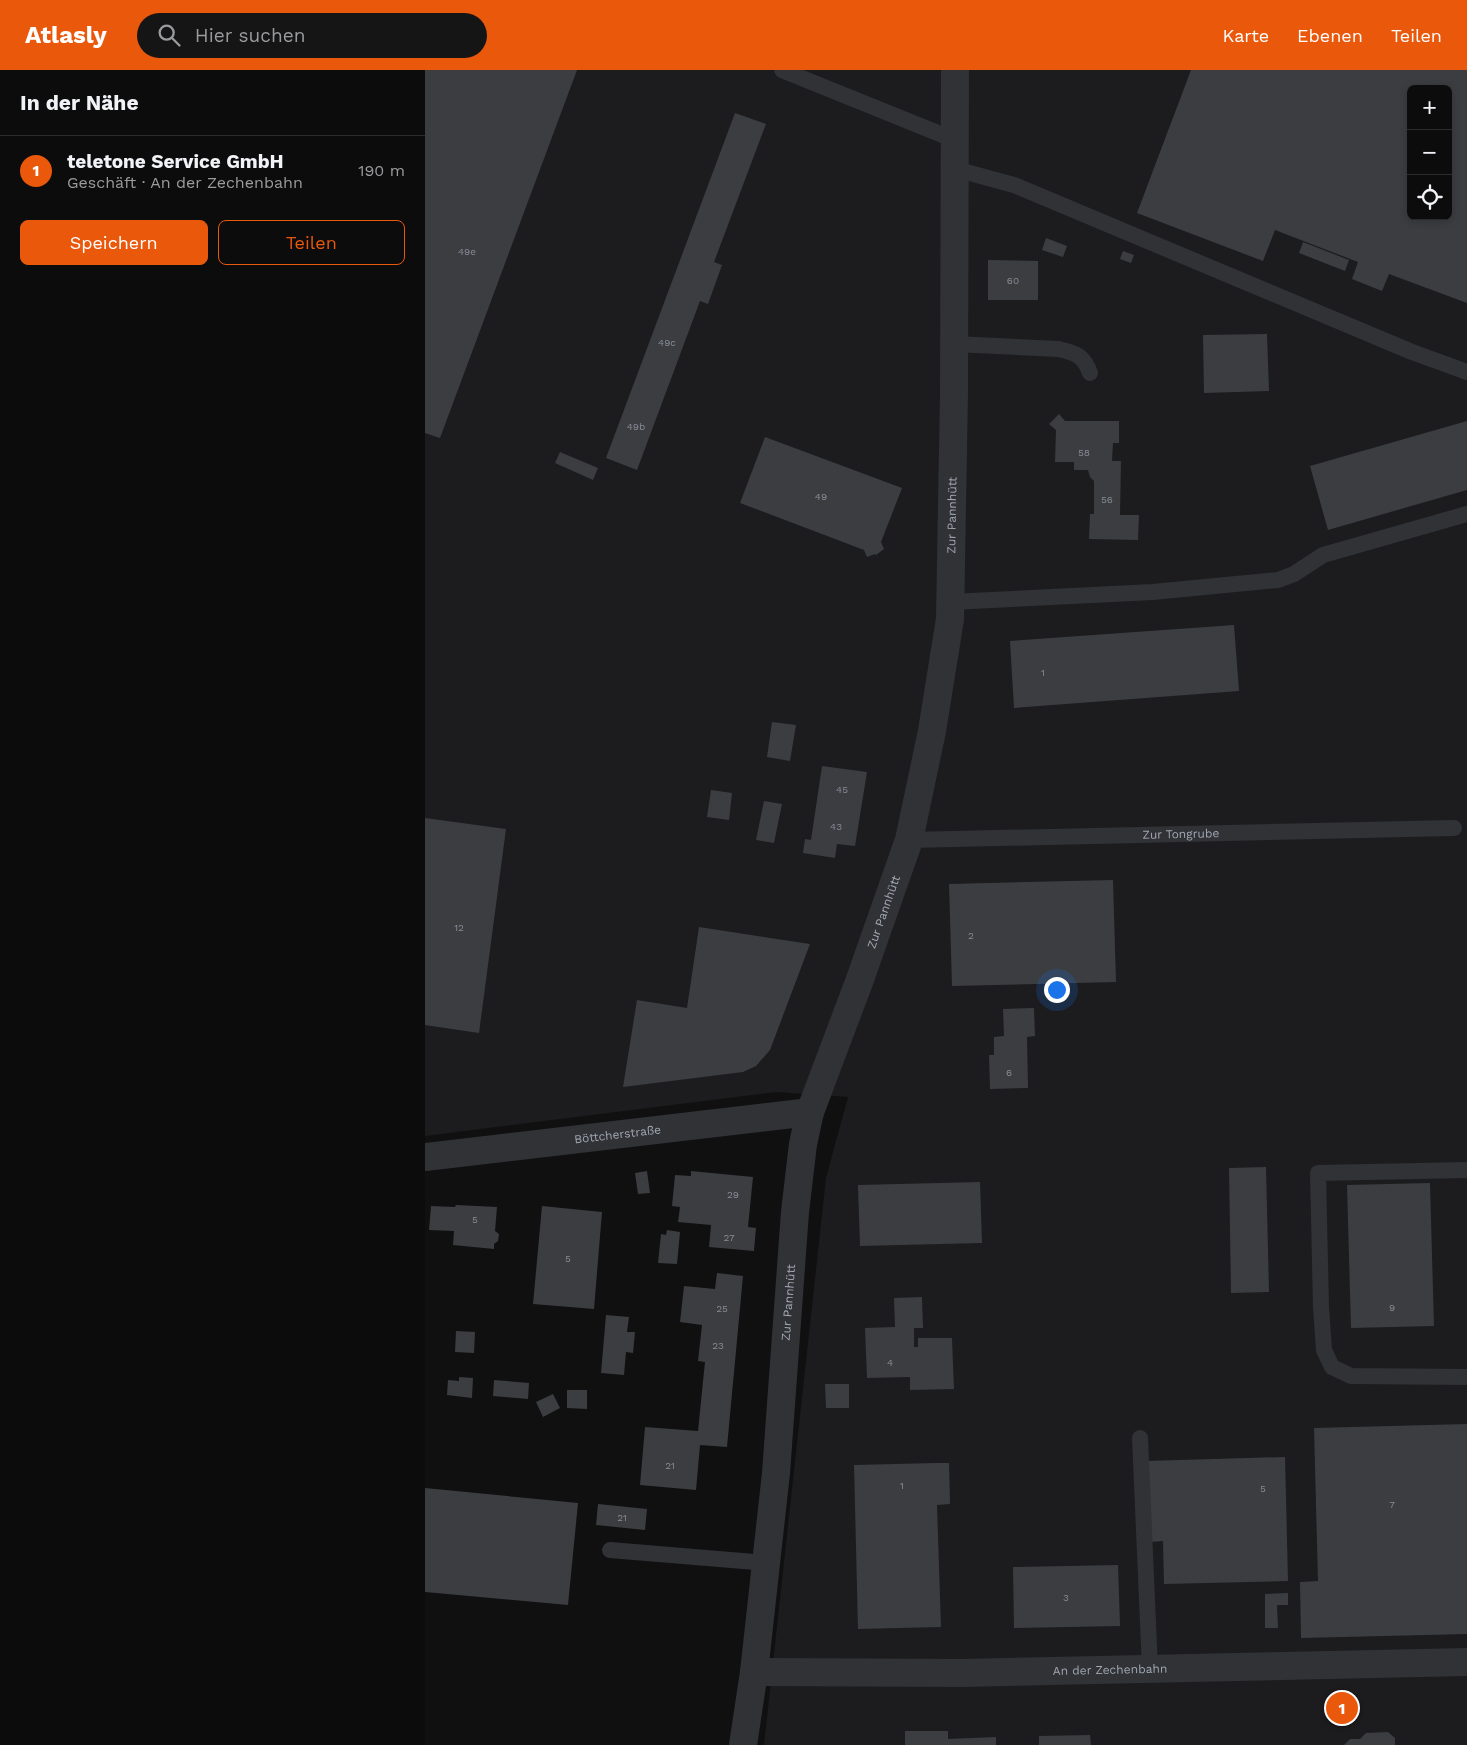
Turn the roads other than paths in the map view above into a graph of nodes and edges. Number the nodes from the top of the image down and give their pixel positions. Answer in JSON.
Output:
{"nodes":[{"id":1,"x":782,"y":70,"type":"edge"},
{"id":2,"x":955,"y":70,"type":"edge"},
{"id":3,"x":955,"y":140,"type":"junction"},
{"id":4,"x":955,"y":169,"type":"junction"},
{"id":5,"x":954,"y":344,"type":"junction"},
{"id":6,"x":1467,"y":372,"type":"edge"},
{"id":7,"x":1090,"y":373,"type":"dead end"},
{"id":8,"x":1467,"y":514,"type":"edge"},
{"id":9,"x":951,"y":602,"type":"junction"},
{"id":10,"x":1454,"y":828,"type":"dead end"},
{"id":11,"x":909,"y":840,"type":"junction"},
{"id":12,"x":810,"y":1112,"type":"junction"},
{"id":13,"x":425,"y":1157,"type":"edge"},
{"id":14,"x":1467,"y":1170,"type":"edge"},
{"id":15,"x":1467,"y":1377,"type":"edge"},
{"id":16,"x":1140,"y":1438,"type":"dead end"},
{"id":17,"x":610,"y":1550,"type":"dead end"},
{"id":18,"x":767,"y":1562,"type":"junction"},
{"id":19,"x":1467,"y":1662,"type":"edge"},
{"id":20,"x":1149,"y":1669,"type":"junction"},
{"id":21,"x":754,"y":1672,"type":"junction"},
{"id":22,"x":743,"y":1745,"type":"edge"}],
"edges":[{"from":1,"to":3,"type":"lane"},
{"from":2,"to":3,"type":"street","name":"Zur Pannhütt"},
{"from":3,"to":4,"type":"street","name":"Zur Pannhütt"},
{"from":4,"to":5,"type":"street","name":"Zur Pannhütt"},
{"from":4,"to":6,"type":"lane"},
{"from":5,"to":7,"type":"lane"},
{"from":5,"to":9,"type":"street","name":"Zur Pannhütt"},
{"from":8,"to":9,"type":"lane"},
{"from":9,"to":11,"type":"street","name":"Zur Pannhütt"},
{"from":10,"to":11,"type":"lane","name":"Zur Tongrube"},
{"from":11,"to":12,"type":"street","name":"Zur Pannhütt"},
{"from":12,"to":13,"type":"street","name":"Böttcherstraße"},
{"from":12,"to":18,"type":"street","name":"Zur Pannhütt"},
{"from":14,"to":15,"type":"lane"},
{"from":16,"to":20,"type":"lane"},
{"from":17,"to":18,"type":"lane"},
{"from":18,"to":21,"type":"street","name":"Zur Pannhütt"},
{"from":19,"to":20,"type":"street","name":"An der Zechenbahn"},
{"from":20,"to":21,"type":"street","name":"An der Zechenbahn"},
{"from":21,"to":22,"type":"street","name":"Zur Pannhütt"}]}
